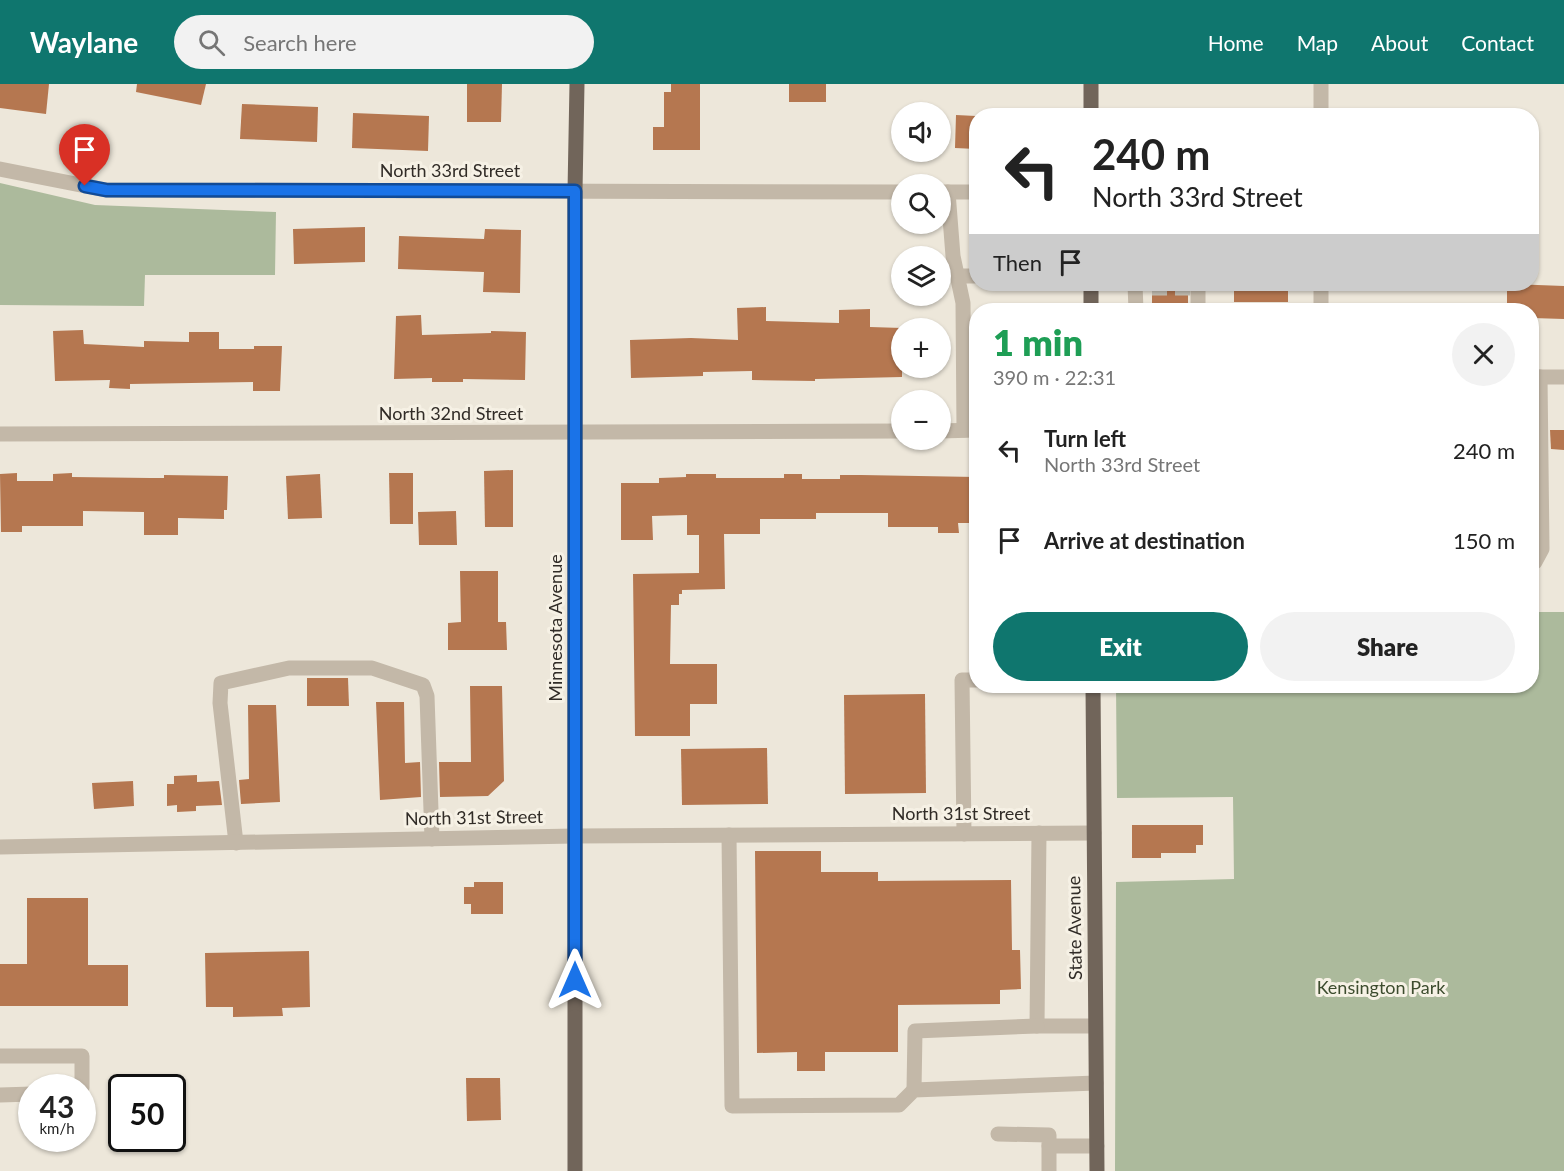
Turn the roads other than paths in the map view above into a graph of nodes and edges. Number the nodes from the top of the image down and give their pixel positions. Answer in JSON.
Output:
{"nodes":[{"id":1,"x":577,"y":84,"type":"edge"},
{"id":2,"x":1091,"y":84,"type":"edge"},
{"id":3,"x":1321,"y":84,"type":"edge"},
{"id":4,"x":1091,"y":108,"type":"edge"},
{"id":5,"x":1321,"y":108,"type":"edge"},
{"id":6,"x":0,"y":169,"type":"edge"},
{"id":7,"x":575,"y":191,"type":"junction"},
{"id":8,"x":891,"y":192,"type":"edge"},
{"id":9,"x":951,"y":192,"type":"edge"},
{"id":10,"x":969,"y":192,"type":"edge"},
{"id":11,"x":950,"y":234,"type":"edge"},
{"id":12,"x":957,"y":276,"type":"junction"},
{"id":13,"x":969,"y":276,"type":"edge"},
{"id":14,"x":1539,"y":377,"type":"edge"},
{"id":15,"x":1564,"y":377,"type":"edge"},
{"id":16,"x":969,"y":412,"type":"edge"},
{"id":17,"x":969,"y":430,"type":"edge"},
{"id":18,"x":891,"y":431,"type":"edge"},
{"id":19,"x":951,"y":431,"type":"edge"},
{"id":20,"x":575,"y":433,"type":"junction"},
{"id":21,"x":0,"y":434,"type":"edge"},
{"id":22,"x":1539,"y":463,"type":"edge"},
{"id":23,"x":1539,"y":555,"type":"edge"},
{"id":24,"x":969,"y":680,"type":"edge"},
{"id":25,"x":1093,"y":693,"type":"edge"},
{"id":26,"x":1094,"y":832,"type":"junction"},
{"id":27,"x":1039,"y":833,"type":"junction"},
{"id":28,"x":963,"y":834,"type":"junction"},
{"id":29,"x":729,"y":835,"type":"junction"},
{"id":30,"x":575,"y":836,"type":"junction"},
{"id":31,"x":432,"y":839,"type":"junction"},
{"id":32,"x":236,"y":843,"type":"junction"},
{"id":33,"x":0,"y":847,"type":"edge"},
{"id":34,"x":1037,"y":1026,"type":"junction"},
{"id":35,"x":1095,"y":1026,"type":"junction"},
{"id":36,"x":0,"y":1056,"type":"edge"},
{"id":37,"x":82,"y":1074,"type":"edge"},
{"id":38,"x":1096,"y":1083,"type":"junction"},
{"id":39,"x":914,"y":1090,"type":"junction"},
{"id":40,"x":18,"y":1094,"type":"edge"},
{"id":41,"x":0,"y":1095,"type":"edge"},
{"id":42,"x":998,"y":1134,"type":"dead end"},
{"id":43,"x":1049,"y":1146,"type":"junction"},
{"id":44,"x":1097,"y":1146,"type":"junction"},
{"id":45,"x":575,"y":1171,"type":"edge"},
{"id":46,"x":1049,"y":1171,"type":"edge"},
{"id":47,"x":1097,"y":1171,"type":"edge"}],
"edges":[{"from":1,"to":7,"type":"main road","name":"Minnesota Avenue"},
{"from":2,"to":4,"type":"main road"},
{"from":3,"to":5,"type":"street"},
{"from":6,"to":7,"type":"street","name":"North 33rd Street"},
{"from":7,"to":8,"type":"street","name":"North 33rd Street"},
{"from":7,"to":20,"type":"main road","name":"Minnesota Avenue"},
{"from":9,"to":10,"type":"street"},
{"from":11,"to":12,"type":"street"},
{"from":12,"to":13,"type":"street"},
{"from":12,"to":16,"type":"street"},
{"from":14,"to":15,"type":"street"},
{"from":17,"to":19,"type":"street"},
{"from":18,"to":20,"type":"street","name":"North 32nd Street"},
{"from":20,"to":21,"type":"street","name":"North 32nd Street"},
{"from":20,"to":30,"type":"main road","name":"Minnesota Avenue"},
{"from":22,"to":23,"type":"street"},
{"from":24,"to":28,"type":"street"},
{"from":25,"to":26,"type":"main road","name":"State Avenue"},
{"from":26,"to":27,"type":"street","name":"North 31st Street"},
{"from":26,"to":35,"type":"main road","name":"State Avenue"},
{"from":27,"to":28,"type":"street","name":"North 31st Street"},
{"from":27,"to":34,"type":"street"},
{"from":28,"to":29,"type":"street","name":"North 31st Street"},
{"from":29,"to":30,"type":"street","name":"North 31st Street"},
{"from":29,"to":39,"type":"street"},
{"from":30,"to":31,"type":"street","name":"North 31st Street"},
{"from":30,"to":45,"type":"main road","name":"Minnesota Avenue"},
{"from":31,"to":32,"type":"street","name":"North 31st Street"},
{"from":31,"to":32,"type":"street"},
{"from":32,"to":33,"type":"street","name":"North 31st Street"},
{"from":34,"to":35,"type":"street"},
{"from":34,"to":39,"type":"street"},
{"from":35,"to":38,"type":"main road","name":"State Avenue"},
{"from":36,"to":37,"type":"street"},
{"from":38,"to":39,"type":"street"},
{"from":38,"to":44,"type":"main road","name":"State Avenue"},
{"from":40,"to":41,"type":"street"},
{"from":42,"to":43,"type":"street"},
{"from":43,"to":44,"type":"street"},
{"from":43,"to":46,"type":"street"},
{"from":44,"to":47,"type":"main road","name":"State Avenue"}]}
